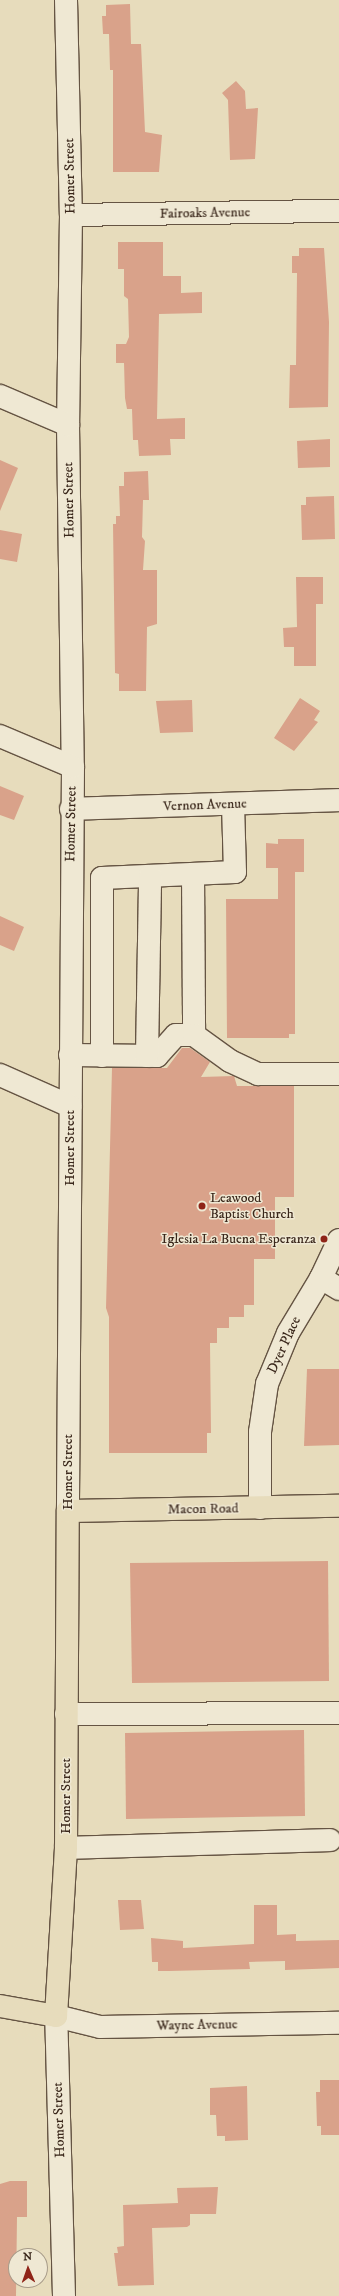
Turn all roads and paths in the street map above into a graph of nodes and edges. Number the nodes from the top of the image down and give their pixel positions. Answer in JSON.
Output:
{"nodes":[{"id":1,"x":66,"y":0,"type":"edge"},
{"id":2,"x":339,"y":212,"type":"edge"},
{"id":3,"x":71,"y":215,"type":"junction"},
{"id":4,"x":0,"y":396,"type":"edge"},
{"id":5,"x":68,"y":425,"type":"junction"},
{"id":6,"x":0,"y":736,"type":"edge"},
{"id":7,"x":73,"y":767,"type":"junction"},
{"id":8,"x":339,"y":800,"type":"edge"},
{"id":9,"x":233,"y":804,"type":"junction"},
{"id":10,"x":71,"y":809,"type":"junction"},
{"id":11,"x":193,"y":874,"type":"junction"},
{"id":12,"x":150,"y":876,"type":"junction"},
{"id":13,"x":194,"y":1035,"type":"junction"},
{"id":14,"x":70,"y":1055,"type":"junction"},
{"id":15,"x":102,"y":1056,"type":"junction"},
{"id":16,"x":147,"y":1056,"type":"junction"},
{"id":17,"x":339,"y":1074,"type":"edge"},
{"id":18,"x":0,"y":1075,"type":"edge"},
{"id":19,"x":70,"y":1106,"type":"junction"},
{"id":20,"x":339,"y":1240,"type":"edge"},
{"id":21,"x":330,"y":1284,"type":"edge"},
{"id":22,"x":339,"y":1506,"type":"edge"},
{"id":23,"x":260,"y":1508,"type":"junction"},
{"id":24,"x":68,"y":1511,"type":"junction"},
{"id":25,"x":339,"y":1713,"type":"edge"},
{"id":26,"x":66,"y":1714,"type":"junction"},
{"id":27,"x":330,"y":1840,"type":"dead end"},
{"id":28,"x":66,"y":1848,"type":"junction"},
{"id":29,"x":0,"y":2006,"type":"edge"},
{"id":30,"x":56,"y":2016,"type":"junction"},
{"id":31,"x":339,"y":2023,"type":"edge"},
{"id":32,"x":64,"y":2296,"type":"edge"}],
"edges":[{"from":1,"to":3,"type":"street","name":"Homer Street"},
{"from":2,"to":3,"type":"street","name":"Fairoaks Avenue"},
{"from":3,"to":5,"type":"street","name":"Homer Street"},
{"from":4,"to":5,"type":"street"},
{"from":5,"to":7,"type":"street","name":"Homer Street"},
{"from":6,"to":7,"type":"street"},
{"from":7,"to":10,"type":"street","name":"Homer Street"},
{"from":8,"to":9,"type":"street","name":"Vernon Avenue"},
{"from":9,"to":10,"type":"street","name":"Vernon Avenue"},
{"from":9,"to":11,"type":"street"},
{"from":10,"to":14,"type":"street","name":"Homer Street"},
{"from":11,"to":12,"type":"street"},
{"from":11,"to":13,"type":"street"},
{"from":12,"to":15,"type":"street"},
{"from":12,"to":16,"type":"street"},
{"from":13,"to":16,"type":"street"},
{"from":13,"to":17,"type":"street"},
{"from":14,"to":15,"type":"street"},
{"from":14,"to":19,"type":"street","name":"Homer Street"},
{"from":15,"to":16,"type":"street"},
{"from":18,"to":19,"type":"street"},
{"from":19,"to":24,"type":"street","name":"Homer Street"},
{"from":20,"to":21,"type":"street","name":"Dyer Place"},
{"from":21,"to":23,"type":"street","name":"Dyer Place"},
{"from":22,"to":23,"type":"main road","name":"Macon Road"},
{"from":23,"to":24,"type":"main road","name":"Macon Road"},
{"from":24,"to":26,"type":"main road","name":"Homer Street"},
{"from":25,"to":26,"type":"street"},
{"from":26,"to":28,"type":"main road","name":"Homer Street"},
{"from":27,"to":28,"type":"street"},
{"from":28,"to":30,"type":"main road","name":"Homer Street"},
{"from":29,"to":30,"type":"main road"},
{"from":30,"to":31,"type":"street","name":"Wayne Avenue"},
{"from":30,"to":32,"type":"street","name":"Homer Street"}]}
